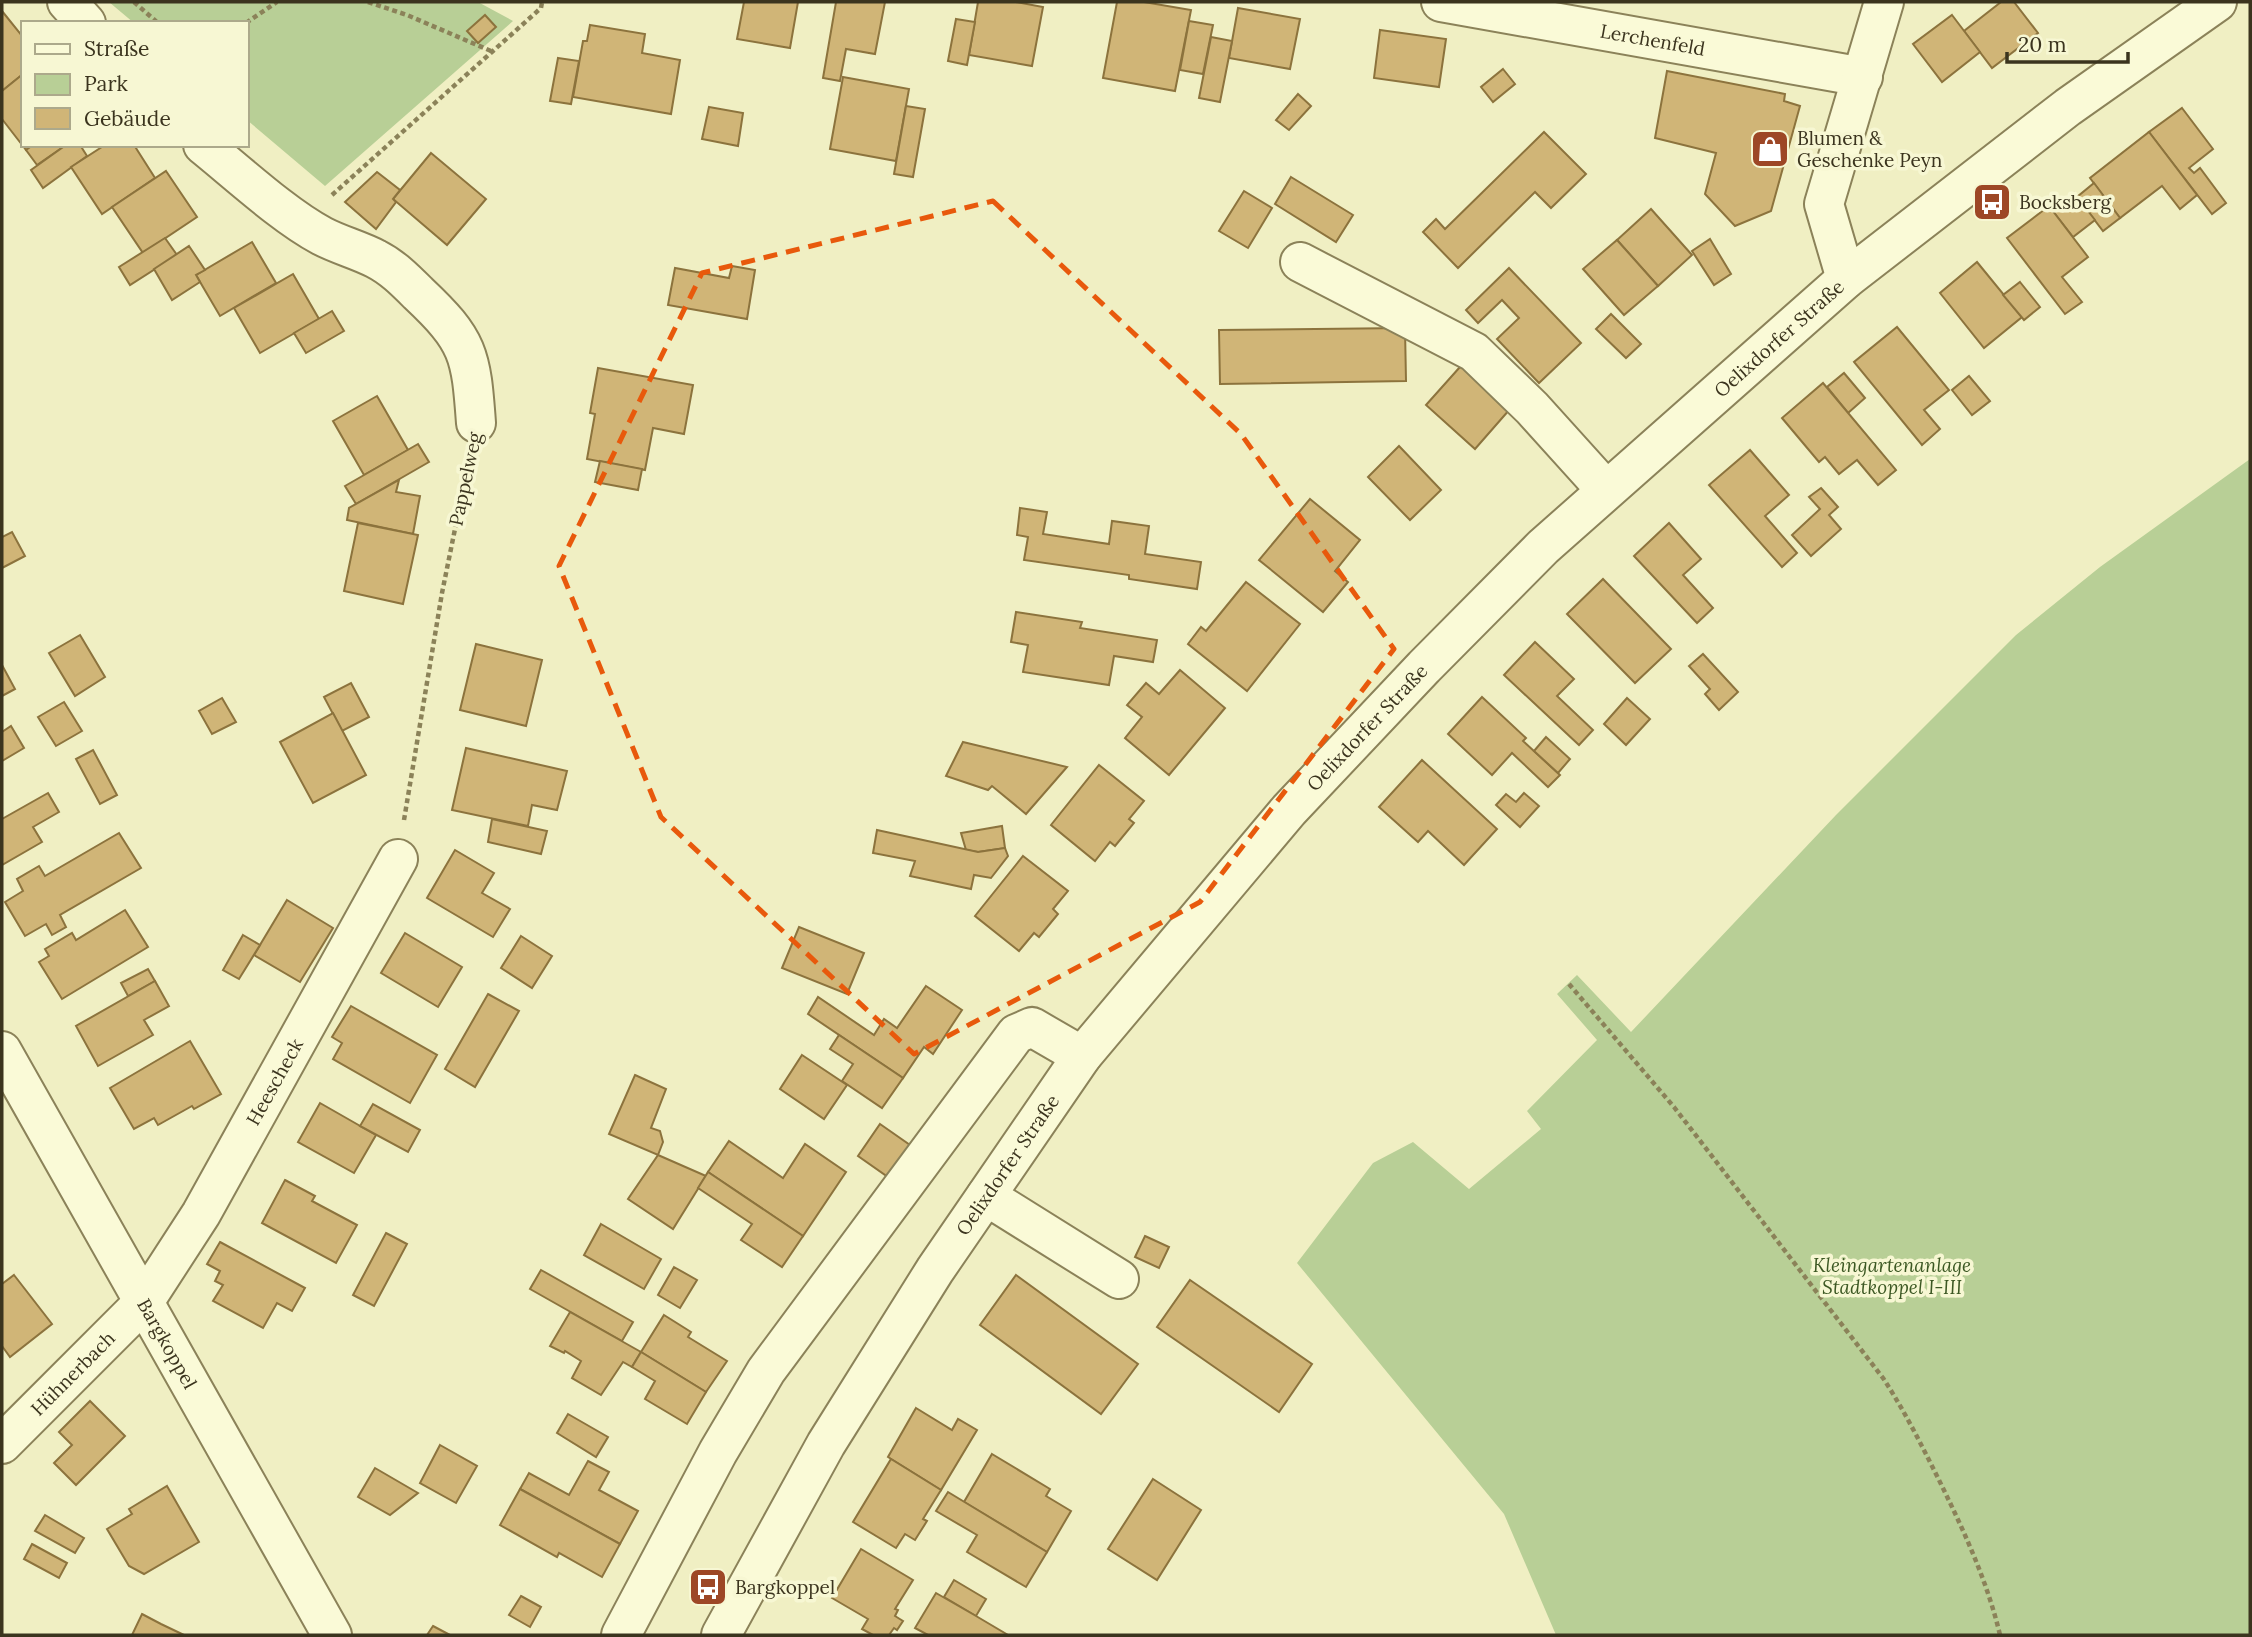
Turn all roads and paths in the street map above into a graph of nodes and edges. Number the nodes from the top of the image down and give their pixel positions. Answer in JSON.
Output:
{"nodes":[{"id":1,"x":67,"y":2,"type":"edge"},
{"id":2,"x":134,"y":2,"type":"edge"},
{"id":3,"x":277,"y":2,"type":"edge"},
{"id":4,"x":368,"y":2,"type":"edge"},
{"id":5,"x":542,"y":2,"type":"edge"},
{"id":6,"x":1441,"y":2,"type":"edge"},
{"id":7,"x":1884,"y":2,"type":"edge"},
{"id":8,"x":2217,"y":2,"type":"edge"},
{"id":9,"x":84,"y":21,"type":"edge"},
{"id":10,"x":156,"y":21,"type":"edge"},
{"id":11,"x":248,"y":22,"type":"edge"},
{"id":12,"x":491,"y":51,"type":"junction"},
{"id":13,"x":1863,"y":77,"type":"junction"},
{"id":14,"x":206,"y":147,"type":"edge"},
{"id":15,"x":298,"y":221,"type":"junction"},
{"id":16,"x":1300,"y":262,"type":"dead end"},
{"id":17,"x":1846,"y":279,"type":"junction"},
{"id":18,"x":477,"y":423,"type":"joint"},
{"id":19,"x":1606,"y":490,"type":"junction"},
{"id":20,"x":398,"y":859,"type":"joint"},
{"id":21,"x":1569,"y":984,"type":"dead end"},
{"id":22,"x":2,"y":1051,"type":"edge"},
{"id":23,"x":1082,"y":1056,"type":"junction"},
{"id":24,"x":986,"y":1196,"type":"junction"},
{"id":25,"x":1119,"y":1279,"type":"dead end"},
{"id":26,"x":144,"y":1302,"type":"junction"},
{"id":27,"x":2,"y":1444,"type":"edge"},
{"id":28,"x":332,"y":1635,"type":"edge"},
{"id":29,"x":621,"y":1635,"type":"edge"},
{"id":30,"x":721,"y":1635,"type":"edge"},
{"id":31,"x":2000,"y":1635,"type":"edge"}],
"edges":[{"from":1,"to":9,"type":"street"},
{"from":2,"to":10,"type":"path"},
{"from":3,"to":11,"type":"path"},
{"from":4,"to":12,"type":"path"},
{"from":5,"to":12,"type":"path"},
{"from":6,"to":13,"type":"street","name":"Lerchenfeld"},
{"from":7,"to":13,"type":"street"},
{"from":8,"to":17,"type":"street","name":"Oelixdorfer Straße"},
{"from":12,"to":15,"type":"path"},
{"from":13,"to":17,"type":"street"},
{"from":14,"to":15,"type":"street","name":"Pappelweg"},
{"from":15,"to":18,"type":"street","name":"Pappelweg"},
{"from":16,"to":19,"type":"street"},
{"from":17,"to":19,"type":"street","name":"Oelixdorfer Straße"},
{"from":18,"to":20,"type":"path","name":"Pappelweg"},
{"from":19,"to":23,"type":"street","name":"Oelixdorfer Straße"},
{"from":20,"to":26,"type":"street","name":"Heescheck"},
{"from":21,"to":31,"type":"path"},
{"from":22,"to":26,"type":"street","name":"Bargkoppel"},
{"from":23,"to":24,"type":"street","name":"Oelixdorfer Straße"},
{"from":23,"to":29,"type":"street"},
{"from":24,"to":25,"type":"street"},
{"from":24,"to":30,"type":"street","name":"Oelixdorfer Straße"},
{"from":26,"to":27,"type":"street","name":"Hühnerbach"},
{"from":26,"to":28,"type":"street","name":"Bargkoppel"}]}
